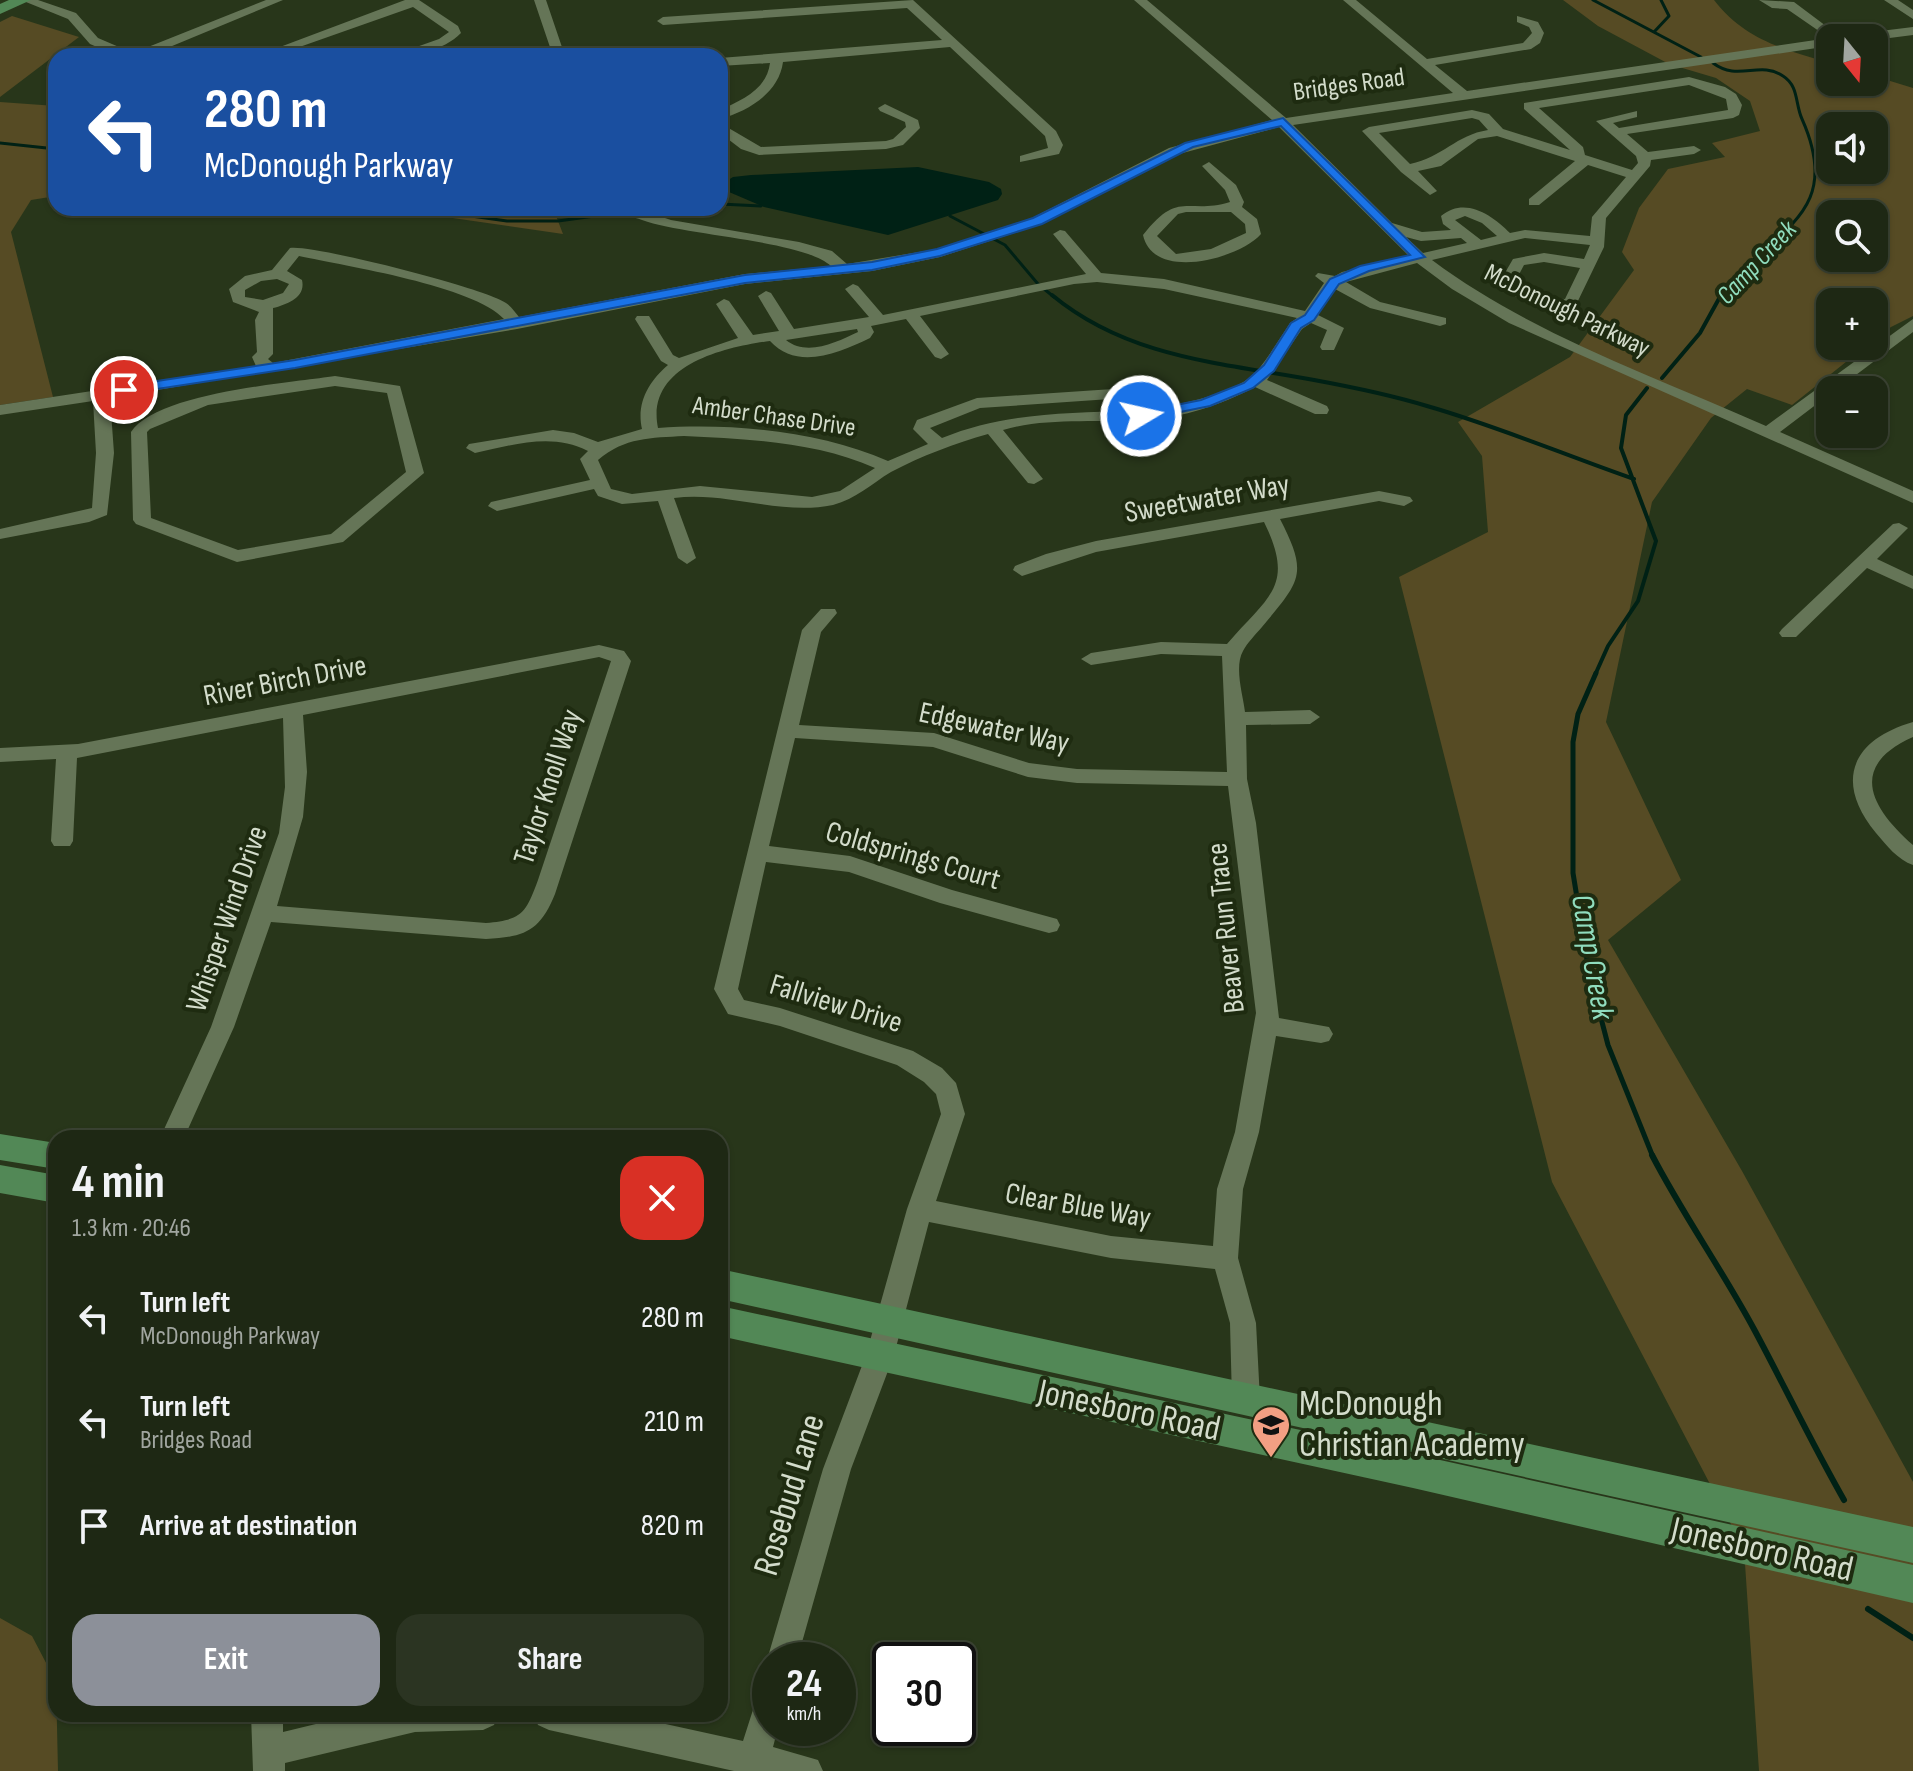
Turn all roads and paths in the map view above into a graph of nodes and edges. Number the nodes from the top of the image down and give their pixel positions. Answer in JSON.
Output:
{"nodes":[{"id":1,"x":25,"y":0,"type":"edge"},
{"id":2,"x":277,"y":0,"type":"edge"},
{"id":3,"x":540,"y":0,"type":"edge"},
{"id":4,"x":1140,"y":0,"type":"edge"},
{"id":5,"x":1349,"y":0,"type":"edge"},
{"id":6,"x":1765,"y":0,"type":"edge"},
{"id":7,"x":1890,"y":0,"type":"edge"},
{"id":8,"x":413,"y":1,"type":"edge"},
{"id":9,"x":908,"y":2,"type":"edge"},
{"id":10,"x":1793,"y":2,"type":"edge"},
{"id":11,"x":0,"y":9,"type":"edge"},
{"id":12,"x":1913,"y":15,"type":"edge"},
{"id":13,"x":1521,"y":19,"type":"dead end"},
{"id":14,"x":663,"y":21,"type":"dead end"},
{"id":15,"x":1819,"y":24,"type":"edge"},
{"id":16,"x":1913,"y":31,"type":"edge"},
{"id":17,"x":1888,"y":34,"type":"edge"},
{"id":18,"x":953,"y":43,"type":"junction"},
{"id":19,"x":1816,"y":44,"type":"edge"},
{"id":20,"x":110,"y":48,"type":"edge"},
{"id":21,"x":157,"y":48,"type":"edge"},
{"id":22,"x":284,"y":48,"type":"edge"},
{"id":23,"x":423,"y":48,"type":"edge"},
{"id":24,"x":556,"y":48,"type":"edge"},
{"id":25,"x":777,"y":59,"type":"junction"},
{"id":26,"x":728,"y":62,"type":"edge"},
{"id":27,"x":1424,"y":63,"type":"junction"},
{"id":28,"x":1605,"y":94,"type":"junction"},
{"id":29,"x":1463,"y":95,"type":"junction"},
{"id":30,"x":885,"y":108,"type":"dead end"},
{"id":31,"x":728,"y":111,"type":"edge"},
{"id":32,"x":1632,"y":114,"type":"junction"},
{"id":33,"x":1283,"y":122,"type":"junction"},
{"id":34,"x":1649,"y":127,"type":"junction"},
{"id":35,"x":1498,"y":132,"type":"junction"},
{"id":36,"x":1616,"y":132,"type":"junction"},
{"id":37,"x":728,"y":133,"type":"edge"},
{"id":38,"x":1694,"y":150,"type":"dead end"},
{"id":39,"x":1644,"y":157,"type":"junction"},
{"id":40,"x":1582,"y":158,"type":"junction"},
{"id":41,"x":1025,"y":159,"type":"dead end"},
{"id":42,"x":1209,"y":166,"type":"dead end"},
{"id":43,"x":1406,"y":169,"type":"junction"},
{"id":44,"x":1635,"y":175,"type":"junction"},
{"id":45,"x":1430,"y":191,"type":"dead end"},
{"id":46,"x":1534,"y":202,"type":"dead end"},
{"id":47,"x":1234,"y":208,"type":"junction"},
{"id":48,"x":644,"y":216,"type":"edge"},
{"id":49,"x":1383,"y":222,"type":"junction"},
{"id":50,"x":1501,"y":232,"type":"junction"},
{"id":51,"x":1597,"y":233,"type":"junction"},
{"id":52,"x":1060,"y":234,"type":"dead end"},
{"id":53,"x":1460,"y":241,"type":"junction"},
{"id":54,"x":1414,"y":253,"type":"junction"},
{"id":55,"x":1177,"y":259,"type":"junction"},
{"id":56,"x":1588,"y":265,"type":"junction"},
{"id":57,"x":844,"y":269,"type":"junction"},
{"id":58,"x":277,"y":274,"type":"junction"},
{"id":59,"x":1095,"y":277,"type":"junction"},
{"id":60,"x":1328,"y":279,"type":"junction"},
{"id":61,"x":1165,"y":284,"type":"junction"},
{"id":62,"x":1457,"y":286,"type":"junction"},
{"id":63,"x":853,"y":289,"type":"dead end"},
{"id":64,"x":766,"y":296,"type":"dead end"},
{"id":65,"x":724,"y":304,"type":"dead end"},
{"id":66,"x":910,"y":314,"type":"junction"},
{"id":67,"x":263,"y":317,"type":"junction"},
{"id":68,"x":1299,"y":318,"type":"junction"},
{"id":69,"x":643,"y":319,"type":"dead end"},
{"id":70,"x":1440,"y":321,"type":"dead end"},
{"id":71,"x":870,"y":322,"type":"junction"},
{"id":72,"x":517,"y":324,"type":"junction"},
{"id":73,"x":1913,"y":324,"type":"edge"},
{"id":74,"x":783,"y":337,"type":"junction"},
{"id":75,"x":746,"y":341,"type":"junction"},
{"id":76,"x":1328,"y":347,"type":"dead end"},
{"id":77,"x":941,"y":354,"type":"dead end"},
{"id":78,"x":266,"y":363,"type":"junction"},
{"id":79,"x":679,"y":364,"type":"junction"},
{"id":80,"x":1256,"y":381,"type":"junction"},
{"id":81,"x":269,"y":390,"type":"junction"},
{"id":82,"x":101,"y":394,"type":"junction"},
{"id":83,"x":0,"y":410,"type":"edge"},
{"id":84,"x":1321,"y":410,"type":"dead end"},
{"id":85,"x":1141,"y":416,"type":"junction"},
{"id":86,"x":991,"y":427,"type":"junction"},
{"id":87,"x":651,"y":433,"type":"junction"},
{"id":88,"x":1768,"y":433,"type":"junction"},
{"id":89,"x":939,"y":445,"type":"junction"},
{"id":90,"x":475,"y":448,"type":"dead end"},
{"id":91,"x":598,"y":449,"type":"junction"},
{"id":92,"x":888,"y":467,"type":"junction"},
{"id":93,"x":1034,"y":479,"type":"dead end"},
{"id":94,"x":598,"y":483,"type":"junction"},
{"id":95,"x":664,"y":494,"type":"junction"},
{"id":96,"x":1913,"y":498,"type":"edge"},
{"id":97,"x":1404,"y":501,"type":"dead end"},
{"id":98,"x":497,"y":506,"type":"dead end"},
{"id":99,"x":1270,"y":516,"type":"junction"},
{"id":100,"x":1899,"y":528,"type":"dead end"},
{"id":101,"x":0,"y":534,"type":"edge"},
{"id":102,"x":687,"y":558,"type":"dead end"},
{"id":103,"x":1865,"y":560,"type":"junction"},
{"id":104,"x":1022,"y":570,"type":"dead end"},
{"id":105,"x":1913,"y":583,"type":"edge"},
{"id":106,"x":828,"y":613,"type":"dead end"},
{"id":107,"x":1789,"y":633,"type":"dead end"},
{"id":108,"x":1232,"y":651,"type":"junction"},
{"id":109,"x":579,"y":654,"type":"joint"},
{"id":110,"x":1091,"y":659,"type":"dead end"},
{"id":111,"x":292,"y":710,"type":"junction"},
{"id":112,"x":1310,"y":717,"type":"dead end"},
{"id":113,"x":1236,"y":719,"type":"junction"},
{"id":114,"x":1913,"y":729,"type":"edge"},
{"id":115,"x":788,"y":731,"type":"junction"},
{"id":116,"x":67,"y":751,"type":"junction"},
{"id":117,"x":0,"y":755,"type":"edge"},
{"id":118,"x":1237,"y":779,"type":"junction"},
{"id":119,"x":62,"y":841,"type":"dead end"},
{"id":120,"x":759,"y":853,"type":"junction"},
{"id":121,"x":1913,"y":857,"type":"edge"},
{"id":122,"x":262,"y":913,"type":"junction"},
{"id":123,"x":1049,"y":925,"type":"dead end"},
{"id":124,"x":1266,"y":1025,"type":"junction"},
{"id":125,"x":1321,"y":1034,"type":"dead end"},
{"id":126,"x":176,"y":1130,"type":"edge"},
{"id":127,"x":0,"y":1147,"type":"edge"},
{"id":128,"x":48,"y":1155,"type":"edge"},
{"id":129,"x":0,"y":1179,"type":"edge"},
{"id":130,"x":48,"y":1188,"type":"edge"},
{"id":131,"x":920,"y":1209,"type":"junction"},
{"id":132,"x":1225,"y":1258,"type":"junction"},
{"id":133,"x":728,"y":1286,"type":"edge"},
{"id":134,"x":889,"y":1321,"type":"junction"},
{"id":135,"x":728,"y":1323,"type":"edge"},
{"id":136,"x":880,"y":1355,"type":"junction"},
{"id":137,"x":1246,"y":1400,"type":"junction"},
{"id":138,"x":1913,"y":1545,"type":"edge"},
{"id":139,"x":1913,"y":1584,"type":"edge"},
{"id":140,"x":787,"y":1642,"type":"edge"},
{"id":141,"x":267,"y":1722,"type":"edge"},
{"id":142,"x":395,"y":1722,"type":"edge"},
{"id":143,"x":581,"y":1722,"type":"edge"},
{"id":144,"x":268,"y":1761,"type":"edge"},
{"id":145,"x":752,"y":1765,"type":"edge"},
{"id":146,"x":807,"y":1771,"type":"edge"}],
"edges":[{"from":1,"to":11,"type":"main road"},
{"from":1,"to":20,"type":"street"},
{"from":2,"to":21,"type":"street"},
{"from":3,"to":24,"type":"street"},
{"from":4,"to":33,"type":"street","name":"McDonough Parkway"},
{"from":5,"to":27,"type":"street"},
{"from":6,"to":10,"type":"street"},
{"from":7,"to":12,"type":"street"},
{"from":8,"to":22,"type":"street"},
{"from":8,"to":23,"type":"street"},
{"from":9,"to":14,"type":"street"},
{"from":9,"to":18,"type":"street"},
{"from":10,"to":15,"type":"street"},
{"from":13,"to":27,"type":"street"},
{"from":16,"to":17,"type":"street"},
{"from":18,"to":25,"type":"street"},
{"from":18,"to":41,"type":"street"},
{"from":19,"to":29,"type":"street","name":"Bridges Road"},
{"from":25,"to":26,"type":"street"},
{"from":25,"to":31,"type":"street"},
{"from":27,"to":29,"type":"street"},
{"from":28,"to":32,"type":"street"},
{"from":28,"to":34,"type":"street"},
{"from":28,"to":40,"type":"street"},
{"from":29,"to":33,"type":"street","name":"Bridges Road"},
{"from":30,"to":37,"type":"street"},
{"from":32,"to":34,"type":"street"},
{"from":32,"to":36,"type":"street"},
{"from":33,"to":49,"type":"street","name":"McDonough Parkway"},
{"from":33,"to":57,"type":"street","name":"Bridges Road"},
{"from":34,"to":36,"type":"street"},
{"from":35,"to":40,"type":"street"},
{"from":35,"to":43,"type":"street"},
{"from":35,"to":43,"type":"street"},
{"from":36,"to":39,"type":"street"},
{"from":38,"to":39,"type":"street"},
{"from":39,"to":44,"type":"street"},
{"from":40,"to":44,"type":"street"},
{"from":40,"to":46,"type":"street"},
{"from":42,"to":47,"type":"street"},
{"from":43,"to":45,"type":"street"},
{"from":44,"to":51,"type":"street"},
{"from":47,"to":55,"type":"street"},
{"from":47,"to":55,"type":"street"},
{"from":48,"to":57,"type":"street"},
{"from":49,"to":53,"type":"street"},
{"from":49,"to":54,"type":"street","name":"McDonough Parkway"},
{"from":50,"to":51,"type":"street"},
{"from":50,"to":51,"type":"street"},
{"from":50,"to":53,"type":"street"},
{"from":50,"to":53,"type":"street"},
{"from":50,"to":53,"type":"street"},
{"from":51,"to":56,"type":"street"},
{"from":52,"to":59,"type":"street"},
{"from":53,"to":54,"type":"street"},
{"from":53,"to":62,"type":"street"},
{"from":54,"to":60,"type":"street"},
{"from":54,"to":62,"type":"street","name":"McDonough Parkway"},
{"from":55,"to":61,"type":"street"},
{"from":56,"to":56,"type":"street"},
{"from":57,"to":72,"type":"street","name":"Bridges Road"},
{"from":58,"to":67,"type":"street"},
{"from":58,"to":67,"type":"street"},
{"from":58,"to":72,"type":"street"},
{"from":59,"to":61,"type":"street"},
{"from":59,"to":66,"type":"street"},
{"from":60,"to":68,"type":"street","name":"Amber Chase Drive"},
{"from":60,"to":70,"type":"street"},
{"from":61,"to":68,"type":"street"},
{"from":62,"to":88,"type":"street","name":"McDonough Parkway"},
{"from":63,"to":71,"type":"street"},
{"from":64,"to":74,"type":"street"},
{"from":65,"to":75,"type":"street"},
{"from":66,"to":71,"type":"street"},
{"from":66,"to":77,"type":"street"},
{"from":67,"to":78,"type":"street"},
{"from":68,"to":76,"type":"street"},
{"from":68,"to":80,"type":"street","name":"Amber Chase Drive"},
{"from":69,"to":79,"type":"street","name":"Amber Chase Drive"},
{"from":71,"to":74,"type":"street","name":"Amber Chase Drive"},
{"from":72,"to":78,"type":"street","name":"Bridges Road"},
{"from":73,"to":88,"type":"street"},
{"from":74,"to":75,"type":"street","name":"Amber Chase Drive"},
{"from":75,"to":79,"type":"street","name":"Amber Chase Drive"},
{"from":78,"to":81,"type":"street"},
{"from":78,"to":82,"type":"street","name":"Bridges Road"},
{"from":79,"to":87,"type":"street","name":"Amber Chase Drive"},
{"from":80,"to":84,"type":"street"},
{"from":80,"to":85,"type":"street","name":"Amber Chase Drive"},
{"from":81,"to":81,"type":"street"},
{"from":82,"to":83,"type":"street","name":"Bridges Road"},
{"from":82,"to":101,"type":"street"},
{"from":85,"to":86,"type":"street","name":"Amber Chase Drive"},
{"from":85,"to":89,"type":"street"},
{"from":86,"to":89,"type":"street","name":"Amber Chase Drive"},
{"from":86,"to":93,"type":"street"},
{"from":87,"to":91,"type":"street","name":"Amber Chase Drive"},
{"from":87,"to":92,"type":"street","name":"Amber Chase Drive"},
{"from":88,"to":96,"type":"street","name":"McDonough Parkway"},
{"from":89,"to":92,"type":"street","name":"Amber Chase Drive"},
{"from":90,"to":91,"type":"street"},
{"from":91,"to":94,"type":"street"},
{"from":92,"to":95,"type":"street","name":"Amber Chase Drive"},
{"from":94,"to":95,"type":"street","name":"Amber Chase Drive"},
{"from":94,"to":98,"type":"street"},
{"from":95,"to":102,"type":"street"},
{"from":97,"to":99,"type":"street","name":"Sweetwater Way"},
{"from":99,"to":104,"type":"street","name":"Sweetwater Way"},
{"from":99,"to":108,"type":"street"},
{"from":100,"to":103,"type":"street"},
{"from":103,"to":105,"type":"street"},
{"from":103,"to":107,"type":"street"},
{"from":106,"to":115,"type":"street","name":"Fallview Drive"},
{"from":108,"to":110,"type":"street"},
{"from":108,"to":113,"type":"street","name":"Beaver Run Trace"},
{"from":109,"to":111,"type":"street","name":"River Birch Drive"},
{"from":109,"to":122,"type":"street","name":"Taylor Knoll Way"},
{"from":111,"to":116,"type":"street","name":"River Birch Drive"},
{"from":111,"to":122,"type":"street","name":"Whisper Wind Drive"},
{"from":112,"to":113,"type":"street"},
{"from":113,"to":118,"type":"street","name":"Beaver Run Trace"},
{"from":114,"to":121,"type":"street"},
{"from":115,"to":118,"type":"street","name":"Edgewater Way"},
{"from":115,"to":120,"type":"street","name":"Fallview Drive"},
{"from":116,"to":117,"type":"street","name":"River Birch Drive"},
{"from":116,"to":119,"type":"street"},
{"from":118,"to":124,"type":"street","name":"Beaver Run Trace"},
{"from":120,"to":123,"type":"street","name":"Coldsprings Court"},
{"from":120,"to":131,"type":"street","name":"Fallview Drive"},
{"from":122,"to":126,"type":"street","name":"Whisper Wind Drive"},
{"from":124,"to":125,"type":"street"},
{"from":124,"to":132,"type":"street","name":"Beaver Run Trace"},
{"from":127,"to":128,"type":"main road"},
{"from":129,"to":130,"type":"main road"},
{"from":131,"to":132,"type":"street","name":"Clear Blue Way"},
{"from":131,"to":134,"type":"street","name":"Fallview Drive"},
{"from":132,"to":137,"type":"street","name":"Beaver Run Trace"},
{"from":133,"to":134,"type":"main road","name":"Jonesboro Road"},
{"from":134,"to":136,"type":"street","name":"Fallview Drive"},
{"from":134,"to":137,"type":"main road","name":"Jonesboro Road"},
{"from":135,"to":136,"type":"main road","name":"Jonesboro Road"},
{"from":136,"to":139,"type":"main road","name":"Jonesboro Road"},
{"from":136,"to":140,"type":"street","name":"Rosebud Lane"},
{"from":137,"to":138,"type":"main road","name":"Jonesboro Road"},
{"from":141,"to":144,"type":"street"},
{"from":142,"to":144,"type":"street"},
{"from":143,"to":145,"type":"street"},
{"from":145,"to":146,"type":"street"}]}
